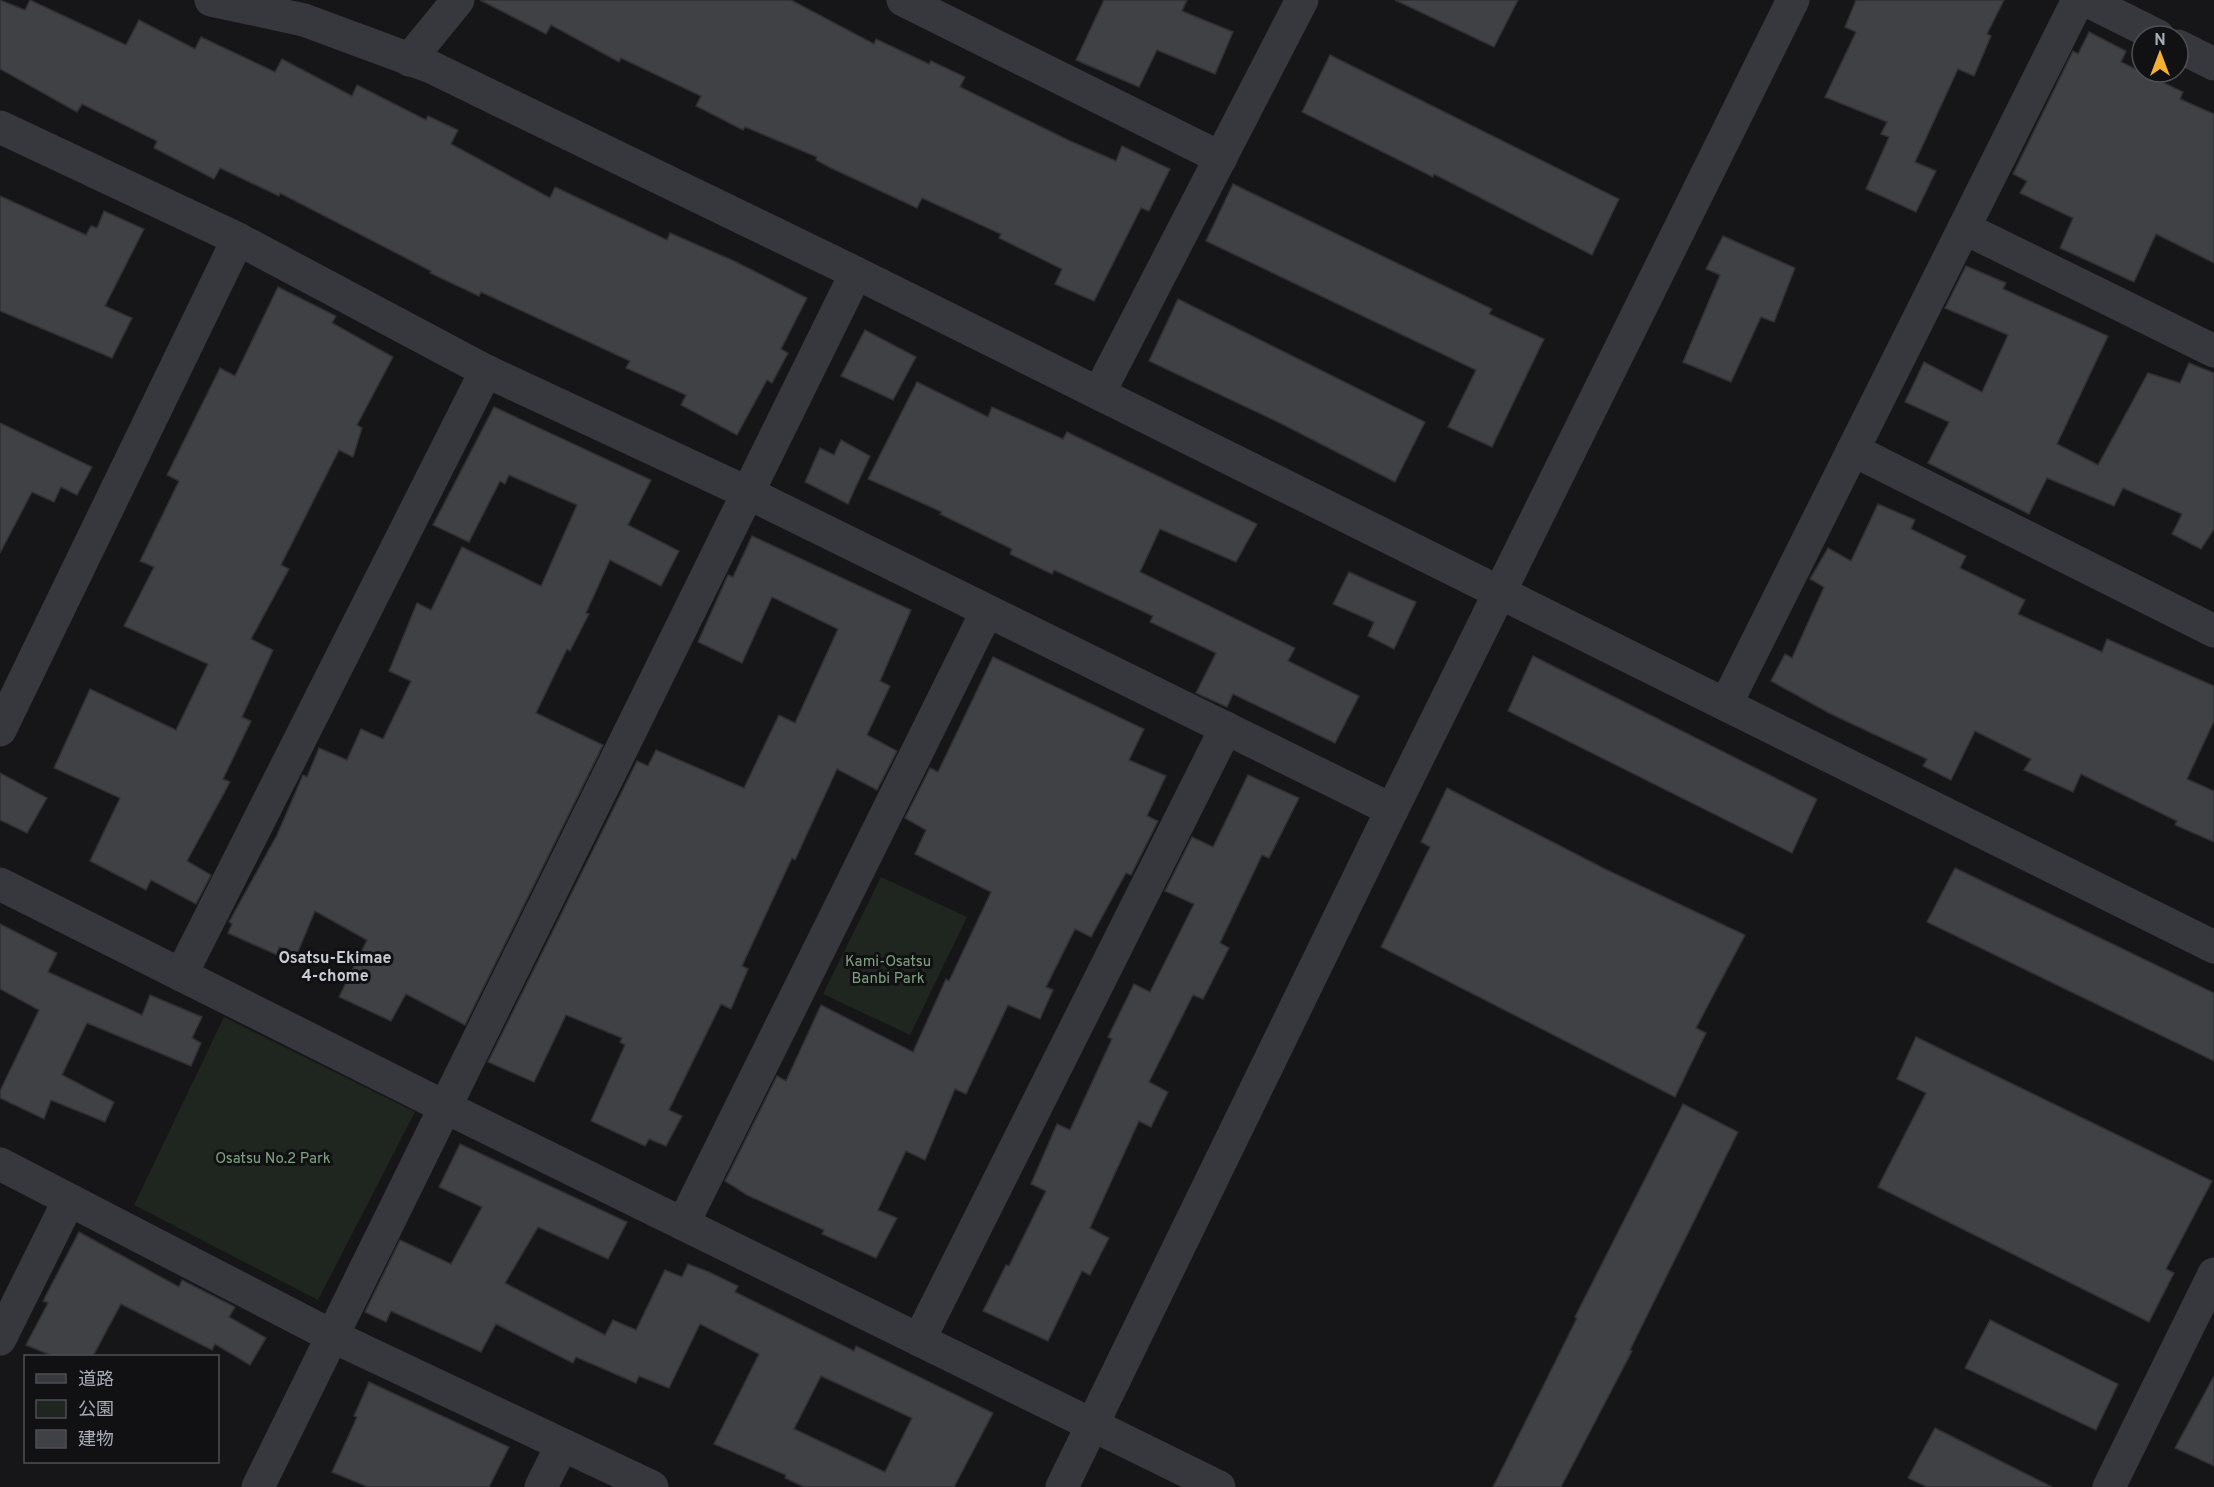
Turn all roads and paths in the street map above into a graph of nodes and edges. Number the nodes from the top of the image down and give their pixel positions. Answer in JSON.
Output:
{"nodes":[{"id":1,"x":211,"y":0,"type":"edge"},
{"id":2,"x":458,"y":0,"type":"edge"},
{"id":3,"x":903,"y":0,"type":"edge"},
{"id":4,"x":1302,"y":0,"type":"edge"},
{"id":5,"x":1793,"y":0,"type":"edge"},
{"id":6,"x":2078,"y":0,"type":"edge"},
{"id":7,"x":2086,"y":0,"type":"edge"},
{"id":8,"x":2134,"y":24,"type":"edge"},
{"id":9,"x":2190,"y":52,"type":"edge"},
{"id":10,"x":409,"y":60,"type":"junction"},
{"id":11,"x":2214,"y":64,"type":"edge"},
{"id":12,"x":0,"y":127,"type":"edge"},
{"id":13,"x":1221,"y":158,"type":"junction"},
{"id":14,"x":1964,"y":228,"type":"junction"},
{"id":15,"x":238,"y":239,"type":"junction"},
{"id":16,"x":856,"y":273,"type":"junction"},
{"id":17,"x":2214,"y":351,"type":"edge"},
{"id":18,"x":486,"y":371,"type":"junction"},
{"id":19,"x":1099,"y":393,"type":"junction"},
{"id":20,"x":1853,"y":450,"type":"junction"},
{"id":21,"x":748,"y":493,"type":"junction"},
{"id":22,"x":1499,"y":593,"type":"junction"},
{"id":23,"x":987,"y":611,"type":"junction"},
{"id":24,"x":2214,"y":631,"type":"edge"},
{"id":25,"x":1726,"y":704,"type":"junction"},
{"id":26,"x":1226,"y":728,"type":"junction"},
{"id":27,"x":0,"y":730,"type":"edge"},
{"id":28,"x":1392,"y":810,"type":"junction"},
{"id":29,"x":0,"y":884,"type":"edge"},
{"id":30,"x":2214,"y":947,"type":"edge"},
{"id":31,"x":181,"y":975,"type":"junction"},
{"id":32,"x":445,"y":1107,"type":"junction"},
{"id":33,"x":0,"y":1164,"type":"edge"},
{"id":34,"x":69,"y":1200,"type":"junction"},
{"id":35,"x":683,"y":1224,"type":"junction"},
{"id":36,"x":2214,"y":1274,"type":"edge"},
{"id":37,"x":332,"y":1336,"type":"junction"},
{"id":38,"x":0,"y":1339,"type":"edge"},
{"id":39,"x":919,"y":1340,"type":"junction"},
{"id":40,"x":1094,"y":1425,"type":"junction"},
{"id":41,"x":562,"y":1445,"type":"junction"},
{"id":42,"x":258,"y":1487,"type":"edge"},
{"id":43,"x":541,"y":1487,"type":"edge"},
{"id":44,"x":652,"y":1487,"type":"edge"},
{"id":45,"x":1062,"y":1487,"type":"edge"},
{"id":46,"x":1219,"y":1487,"type":"edge"},
{"id":47,"x":2109,"y":1487,"type":"edge"}],
"edges":[{"from":1,"to":10,"type":"street"},
{"from":2,"to":10,"type":"street"},
{"from":3,"to":13,"type":"street"},
{"from":4,"to":13,"type":"street"},
{"from":5,"to":22,"type":"street"},
{"from":6,"to":14,"type":"street"},
{"from":7,"to":8,"type":"street"},
{"from":9,"to":11,"type":"street"},
{"from":10,"to":16,"type":"street"},
{"from":12,"to":15,"type":"street"},
{"from":13,"to":19,"type":"street"},
{"from":14,"to":17,"type":"street"},
{"from":14,"to":20,"type":"street"},
{"from":15,"to":18,"type":"street"},
{"from":15,"to":27,"type":"street"},
{"from":16,"to":19,"type":"street"},
{"from":16,"to":21,"type":"street"},
{"from":18,"to":21,"type":"street"},
{"from":18,"to":31,"type":"street"},
{"from":19,"to":22,"type":"street"},
{"from":20,"to":24,"type":"street"},
{"from":20,"to":25,"type":"street"},
{"from":21,"to":23,"type":"street"},
{"from":21,"to":32,"type":"street"},
{"from":22,"to":25,"type":"street"},
{"from":22,"to":28,"type":"street"},
{"from":23,"to":26,"type":"street"},
{"from":23,"to":35,"type":"street"},
{"from":25,"to":30,"type":"street"},
{"from":26,"to":28,"type":"street"},
{"from":26,"to":39,"type":"street"},
{"from":28,"to":40,"type":"street"},
{"from":29,"to":31,"type":"street"},
{"from":31,"to":32,"type":"street"},
{"from":32,"to":35,"type":"street"},
{"from":32,"to":37,"type":"street"},
{"from":33,"to":34,"type":"street"},
{"from":34,"to":37,"type":"street"},
{"from":34,"to":38,"type":"street"},
{"from":35,"to":39,"type":"street"},
{"from":36,"to":47,"type":"street"},
{"from":37,"to":41,"type":"street"},
{"from":37,"to":42,"type":"street"},
{"from":39,"to":40,"type":"street"},
{"from":40,"to":45,"type":"street"},
{"from":40,"to":46,"type":"street"},
{"from":41,"to":43,"type":"street"},
{"from":41,"to":44,"type":"street"}]}
